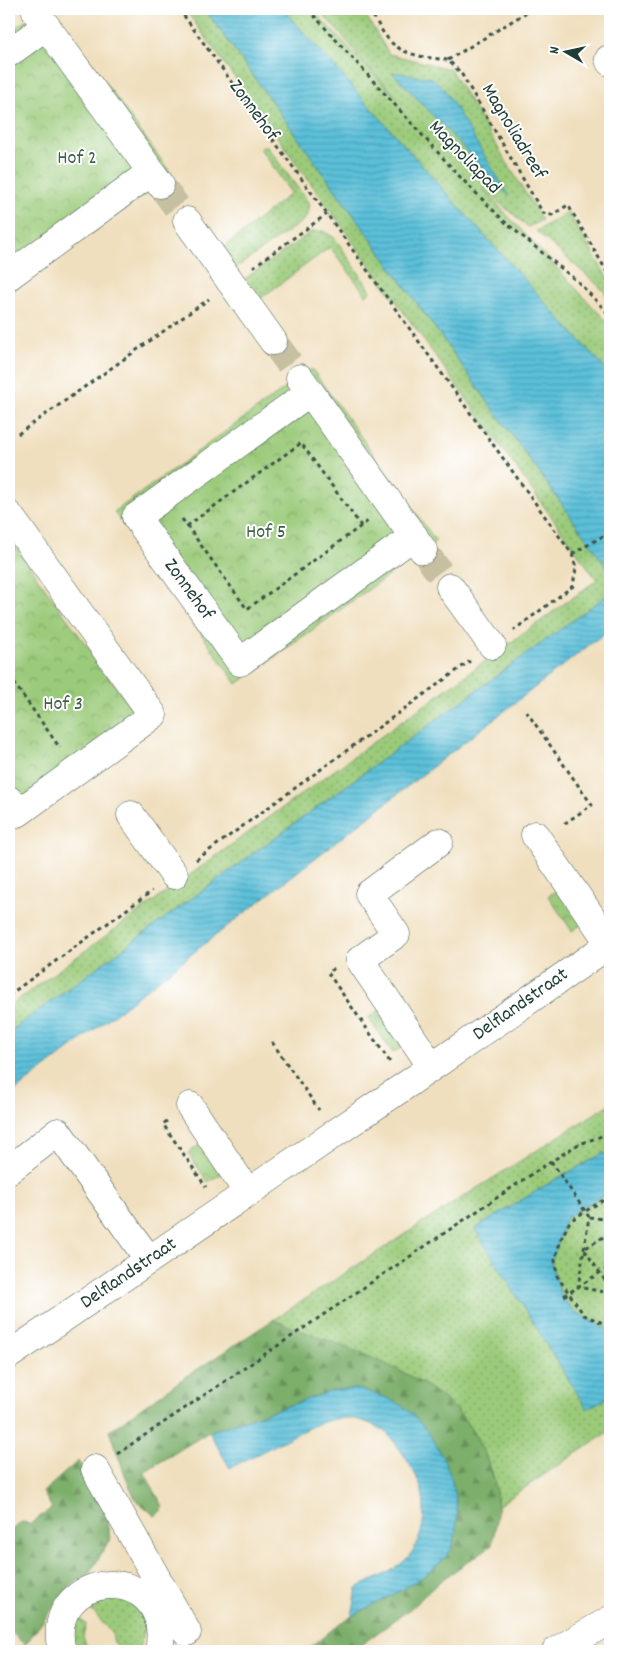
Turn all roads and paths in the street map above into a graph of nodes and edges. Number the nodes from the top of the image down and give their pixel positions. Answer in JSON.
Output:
{"nodes":[{"id":1,"x":180,"y":9,"type":"edge"},
{"id":2,"x":308,"y":9,"type":"edge"},
{"id":3,"x":369,"y":9,"type":"edge"},
{"id":4,"x":532,"y":9,"type":"edge"},
{"id":5,"x":560,"y":9,"type":"edge"},
{"id":6,"x":569,"y":9,"type":"edge"},
{"id":7,"x":9,"y":53,"type":"edge"},
{"id":8,"x":448,"y":60,"type":"junction"},
{"id":9,"x":327,"y":214,"type":"junction"},
{"id":10,"x":187,"y":221,"type":"tunnel mouth"},
{"id":11,"x":9,"y":276,"type":"edge"},
{"id":12,"x":610,"y":277,"type":"edge"},
{"id":13,"x":231,"y":283,"type":"junction"},
{"id":14,"x":610,"y":315,"type":"edge"},
{"id":15,"x":273,"y":341,"type":"tunnel mouth"},
{"id":16,"x":18,"y":434,"type":"dead end"},
{"id":17,"x":165,"y":496,"type":"junction"},
{"id":18,"x":391,"y":505,"type":"junction"},
{"id":19,"x":9,"y":515,"type":"edge"},
{"id":20,"x":187,"y":526,"type":"junction"},
{"id":21,"x":361,"y":526,"type":"junction"},
{"id":22,"x":610,"y":532,"type":"edge"},
{"id":23,"x":572,"y":554,"type":"junction"},
{"id":24,"x":450,"y":587,"type":"tunnel mouth"},
{"id":25,"x":492,"y":645,"type":"junction"},
{"id":26,"x":9,"y":676,"type":"edge"},
{"id":27,"x":526,"y":711,"type":"dead end"},
{"id":28,"x":77,"y":770,"type":"junction"},
{"id":29,"x":9,"y":800,"type":"edge"},
{"id":30,"x":131,"y":815,"type":"dead end"},
{"id":31,"x":534,"y":835,"type":"joint"},
{"id":32,"x":440,"y":842,"type":"dead end"},
{"id":33,"x":174,"y":875,"type":"junction"},
{"id":34,"x":610,"y":944,"type":"edge"},
{"id":35,"x":9,"y":995,"type":"edge"},
{"id":36,"x":272,"y":1042,"type":"dead end"},
{"id":37,"x":432,"y":1067,"type":"junction"},
{"id":38,"x":190,"y":1106,"type":"dead end"},
{"id":39,"x":335,"y":1133,"type":"junction"},
{"id":40,"x":610,"y":1133,"type":"edge"},
{"id":41,"x":551,"y":1161,"type":"junction"},
{"id":42,"x":9,"y":1170,"type":"edge"},
{"id":43,"x":248,"y":1192,"type":"junction"},
{"id":44,"x":610,"y":1196,"type":"edge"},
{"id":45,"x":585,"y":1212,"type":"junction"},
{"id":46,"x":589,"y":1217,"type":"junction"},
{"id":47,"x":610,"y":1220,"type":"edge"},
{"id":48,"x":610,"y":1233,"type":"edge"},
{"id":49,"x":606,"y":1236,"type":"junction"},
{"id":50,"x":610,"y":1243,"type":"edge"},
{"id":51,"x":584,"y":1249,"type":"junction"},
{"id":52,"x":149,"y":1260,"type":"junction"},
{"id":53,"x":610,"y":1266,"type":"edge"},
{"id":54,"x":600,"y":1273,"type":"junction"},
{"id":55,"x":578,"y":1287,"type":"junction"},
{"id":56,"x":610,"y":1288,"type":"edge"},
{"id":57,"x":610,"y":1293,"type":"edge"},
{"id":58,"x":566,"y":1295,"type":"junction"},
{"id":59,"x":610,"y":1326,"type":"edge"},
{"id":60,"x":9,"y":1355,"type":"edge"},
{"id":61,"x":95,"y":1469,"type":"joint"},
{"id":62,"x":159,"y":1600,"type":"junction"},
{"id":63,"x":610,"y":1620,"type":"edge"},
{"id":64,"x":187,"y":1632,"type":"dead end"},
{"id":65,"x":62,"y":1651,"type":"edge"},
{"id":66,"x":159,"y":1651,"type":"edge"},
{"id":67,"x":556,"y":1651,"type":"edge"}],
"edges":[{"from":1,"to":9,"type":"path","name":"Zonnehof"},
{"from":2,"to":14,"type":"path","name":"Magnoliapad"},
{"from":3,"to":8,"type":"path"},
{"from":4,"to":8,"type":"path"},
{"from":5,"to":6,"type":"path"},
{"from":7,"to":11,"type":"street"},
{"from":8,"to":12,"type":"path","name":"Magnoliadreef"},
{"from":9,"to":13,"type":"path"},
{"from":9,"to":23,"type":"path","name":"Zonnehof"},
{"from":10,"to":13,"type":"street"},
{"from":13,"to":15,"type":"street"},
{"from":13,"to":16,"type":"path"},
{"from":17,"to":18,"type":"street","name":"Zonnehof"},
{"from":17,"to":18,"type":"street","name":"Zonnehof"},
{"from":17,"to":20,"type":"path"},
{"from":18,"to":21,"type":"path"},
{"from":19,"to":28,"type":"street"},
{"from":20,"to":21,"type":"path"},
{"from":20,"to":21,"type":"path"},
{"from":22,"to":23,"type":"path"},
{"from":23,"to":25,"type":"path"},
{"from":24,"to":25,"type":"street"},
{"from":25,"to":33,"type":"path"},
{"from":26,"to":28,"type":"path"},
{"from":27,"to":31,"type":"path"},
{"from":28,"to":29,"type":"street"},
{"from":30,"to":33,"type":"street"},
{"from":31,"to":34,"type":"street","name":"Delflandstraat"},
{"from":32,"to":37,"type":"street"},
{"from":33,"to":35,"type":"path"},
{"from":34,"to":37,"type":"street","name":"Delflandstraat"},
{"from":36,"to":39,"type":"path"},
{"from":37,"to":39,"type":"street","name":"Delflandstraat"},
{"from":38,"to":43,"type":"street"},
{"from":39,"to":43,"type":"street","name":"Delflandstraat"},
{"from":40,"to":41,"type":"path"},
{"from":41,"to":45,"type":"path"},
{"from":41,"to":61,"type":"path"},
{"from":42,"to":52,"type":"street"},
{"from":43,"to":52,"type":"street","name":"Delflandstraat"},
{"from":44,"to":45,"type":"path"},
{"from":45,"to":46,"type":"path"},
{"from":45,"to":58,"type":"path"},
{"from":46,"to":47,"type":"path"},
{"from":46,"to":51,"type":"path"},
{"from":48,"to":49,"type":"path"},
{"from":49,"to":50,"type":"path"},
{"from":49,"to":51,"type":"path"},
{"from":51,"to":54,"type":"path"},
{"from":51,"to":55,"type":"path"},
{"from":52,"to":60,"type":"street","name":"Delflandstraat"},
{"from":53,"to":54,"type":"path"},
{"from":54,"to":55,"type":"path"},
{"from":54,"to":56,"type":"path"},
{"from":55,"to":57,"type":"path"},
{"from":55,"to":58,"type":"path"},
{"from":58,"to":59,"type":"path"},
{"from":61,"to":62,"type":"street"},
{"from":62,"to":64,"type":"street"},
{"from":62,"to":65,"type":"street"},
{"from":62,"to":66,"type":"street"},
{"from":63,"to":67,"type":"street"}]}
